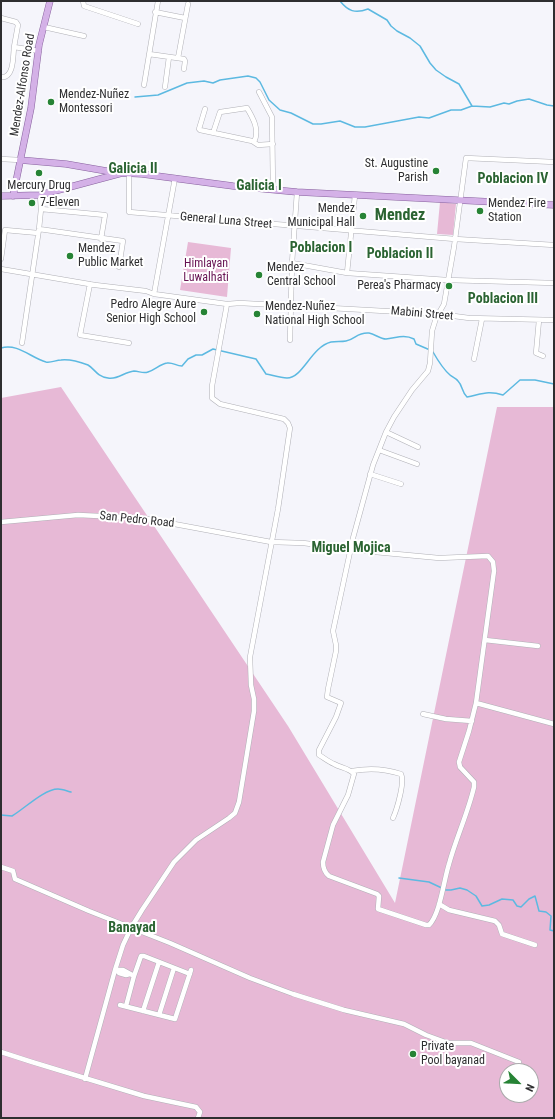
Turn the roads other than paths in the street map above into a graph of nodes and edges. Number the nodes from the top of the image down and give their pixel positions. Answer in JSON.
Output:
{"nodes":[{"id":1,"x":50,"y":1,"type":"edge"},
{"id":2,"x":83,"y":1,"type":"edge"},
{"id":3,"x":158,"y":1,"type":"edge"},
{"id":4,"x":188,"y":4,"type":"dead end"},
{"id":5,"x":156,"y":12,"type":"junction"},
{"id":6,"x":1,"y":18,"type":"edge"},
{"id":7,"x":185,"y":18,"type":"junction"},
{"id":8,"x":138,"y":24,"type":"dead end"},
{"id":9,"x":44,"y":27,"type":"junction"},
{"id":10,"x":84,"y":36,"type":"dead end"},
{"id":11,"x":14,"y":47,"type":"junction"},
{"id":12,"x":39,"y":51,"type":"junction"},
{"id":13,"x":149,"y":54,"type":"junction"},
{"id":14,"x":169,"y":57,"type":"junction"},
{"id":15,"x":178,"y":58,"type":"junction"},
{"id":16,"x":184,"y":69,"type":"dead end"},
{"id":17,"x":1,"y":77,"type":"edge"},
{"id":18,"x":144,"y":85,"type":"dead end"},
{"id":19,"x":165,"y":87,"type":"dead end"},
{"id":20,"x":260,"y":92,"type":"dead end"},
{"id":21,"x":205,"y":109,"type":"dead end"},
{"id":22,"x":213,"y":133,"type":"junction"},
{"id":23,"x":254,"y":142,"type":"junction"},
{"id":24,"x":273,"y":144,"type":"junction"},
{"id":25,"x":1,"y":159,"type":"edge"},
{"id":26,"x":20,"y":160,"type":"junction"},
{"id":27,"x":554,"y":162,"type":"edge"},
{"id":28,"x":103,"y":170,"type":"junction"},
{"id":29,"x":122,"y":173,"type":"junction"},
{"id":30,"x":129,"y":173,"type":"junction"},
{"id":31,"x":175,"y":178,"type":"junction"},
{"id":32,"x":102,"y":179,"type":"junction"},
{"id":33,"x":273,"y":190,"type":"junction"},
{"id":34,"x":297,"y":192,"type":"junction"},
{"id":35,"x":40,"y":195,"type":"junction"},
{"id":36,"x":355,"y":195,"type":"junction"},
{"id":37,"x":1,"y":196,"type":"edge"},
{"id":38,"x":13,"y":196,"type":"junction"},
{"id":39,"x":460,"y":201,"type":"junction"},
{"id":40,"x":554,"y":206,"type":"edge"},
{"id":41,"x":41,"y":209,"type":"junction"},
{"id":42,"x":168,"y":216,"type":"junction"},
{"id":43,"x":294,"y":226,"type":"junction"},
{"id":44,"x":38,"y":231,"type":"junction"},
{"id":45,"x":353,"y":231,"type":"junction"},
{"id":46,"x":101,"y":238,"type":"junction"},
{"id":47,"x":455,"y":239,"type":"junction"},
{"id":48,"x":554,"y":245,"type":"edge"},
{"id":49,"x":1,"y":259,"type":"edge"},
{"id":50,"x":292,"y":263,"type":"junction"},
{"id":51,"x":119,"y":267,"type":"dead end"},
{"id":52,"x":1,"y":269,"type":"edge"},
{"id":53,"x":347,"y":273,"type":"junction"},
{"id":54,"x":33,"y":274,"type":"junction"},
{"id":55,"x":447,"y":280,"type":"junction"},
{"id":56,"x":554,"y":283,"type":"edge"},
{"id":57,"x":93,"y":284,"type":"junction"},
{"id":58,"x":154,"y":294,"type":"junction"},
{"id":59,"x":227,"y":304,"type":"junction"},
{"id":60,"x":291,"y":306,"type":"junction"},
{"id":61,"x":439,"y":314,"type":"junction"},
{"id":62,"x":482,"y":319,"type":"junction"},
{"id":63,"x":539,"y":320,"type":"junction"},
{"id":64,"x":554,"y":320,"type":"edge"},
{"id":65,"x":290,"y":340,"type":"dead end"},
{"id":66,"x":22,"y":343,"type":"dead end"},
{"id":67,"x":129,"y":343,"type":"dead end"},
{"id":68,"x":543,"y":356,"type":"dead end"},
{"id":69,"x":474,"y":359,"type":"dead end"},
{"id":70,"x":386,"y":432,"type":"junction"},
{"id":71,"x":418,"y":446,"type":"dead end"},
{"id":72,"x":379,"y":450,"type":"junction"},
{"id":73,"x":417,"y":464,"type":"dead end"},
{"id":74,"x":370,"y":474,"type":"junction"},
{"id":75,"x":400,"y":484,"type":"dead end"},
{"id":76,"x":1,"y":522,"type":"edge"},
{"id":77,"x":271,"y":542,"type":"junction"},
{"id":78,"x":350,"y":549,"type":"junction"},
{"id":79,"x":485,"y":640,"type":"junction"},
{"id":80,"x":538,"y":646,"type":"dead end"},
{"id":81,"x":476,"y":702,"type":"junction"},
{"id":82,"x":423,"y":714,"type":"dead end"},
{"id":83,"x":472,"y":721,"type":"junction"},
{"id":84,"x":554,"y":724,"type":"edge"},
{"id":85,"x":352,"y":771,"type":"junction"},
{"id":86,"x":393,"y":818,"type":"dead end"},
{"id":87,"x":1,"y":867,"type":"edge"},
{"id":88,"x":439,"y":904,"type":"junction"},
{"id":89,"x":131,"y":928,"type":"junction"},
{"id":90,"x":535,"y":945,"type":"dead end"},
{"id":91,"x":159,"y":962,"type":"junction"},
{"id":92,"x":174,"y":968,"type":"junction"},
{"id":93,"x":116,"y":970,"type":"junction"},
{"id":94,"x":132,"y":975,"type":"junction"},
{"id":95,"x":120,"y":1005,"type":"dead end"},
{"id":96,"x":126,"y":1006,"type":"junction"},
{"id":97,"x":143,"y":1011,"type":"junction"},
{"id":98,"x":159,"y":1015,"type":"junction"},
{"id":99,"x":1,"y":1052,"type":"edge"},
{"id":100,"x":519,"y":1062,"type":"dead end"},
{"id":101,"x":85,"y":1079,"type":"junction"},
{"id":102,"x":198,"y":1118,"type":"edge"}],
"edges":[{"from":1,"to":9,"type":"main road","name":"Mendez-Alfonso Road"},
{"from":2,"to":8,"type":"street"},
{"from":3,"to":5,"type":"street"},
{"from":4,"to":7,"type":"street"},
{"from":5,"to":7,"type":"street"},
{"from":5,"to":13,"type":"street"},
{"from":6,"to":11,"type":"street"},
{"from":7,"to":15,"type":"street"},
{"from":9,"to":10,"type":"street"},
{"from":9,"to":12,"type":"main road","name":"Mendez-Alfonso Road"},
{"from":11,"to":12,"type":"street"},
{"from":11,"to":17,"type":"street"},
{"from":12,"to":26,"type":"main road","name":"Mendez-Alfonso Road"},
{"from":13,"to":14,"type":"street"},
{"from":13,"to":18,"type":"street"},
{"from":14,"to":15,"type":"street"},
{"from":14,"to":19,"type":"street"},
{"from":15,"to":16,"type":"street"},
{"from":20,"to":24,"type":"street"},
{"from":21,"to":22,"type":"street"},
{"from":22,"to":23,"type":"street"},
{"from":22,"to":23,"type":"street"},
{"from":23,"to":24,"type":"street"},
{"from":24,"to":33,"type":"street"},
{"from":25,"to":26,"type":"street"},
{"from":26,"to":28,"type":"main road"},
{"from":26,"to":38,"type":"main road","name":"Mendez-Alfonso Road"},
{"from":27,"to":39,"type":"street"},
{"from":28,"to":29,"type":"main road"},
{"from":28,"to":32,"type":"main road"},
{"from":29,"to":30,"type":"main road"},
{"from":29,"to":32,"type":"main road"},
{"from":30,"to":31,"type":"main road"},
{"from":30,"to":42,"type":"street","name":"General Luna Street"},
{"from":31,"to":33,"type":"main road"},
{"from":31,"to":42,"type":"street"},
{"from":32,"to":35,"type":"main road"},
{"from":33,"to":34,"type":"main road"},
{"from":34,"to":36,"type":"main road"},
{"from":34,"to":43,"type":"street"},
{"from":35,"to":38,"type":"main road"},
{"from":35,"to":41,"type":"street"},
{"from":36,"to":39,"type":"main road"},
{"from":36,"to":45,"type":"street"},
{"from":37,"to":38,"type":"main road"},
{"from":39,"to":40,"type":"main road"},
{"from":39,"to":47,"type":"street"},
{"from":41,"to":44,"type":"street"},
{"from":41,"to":46,"type":"street"},
{"from":42,"to":43,"type":"street","name":"General Luna Street"},
{"from":42,"to":58,"type":"street"},
{"from":43,"to":45,"type":"street","name":"General Luna Street"},
{"from":43,"to":50,"type":"street"},
{"from":44,"to":46,"type":"street"},
{"from":44,"to":49,"type":"street"},
{"from":44,"to":54,"type":"street"},
{"from":45,"to":47,"type":"street","name":"General Luna Street"},
{"from":45,"to":53,"type":"street"},
{"from":46,"to":51,"type":"street"},
{"from":47,"to":48,"type":"street","name":"General Luna Street"},
{"from":47,"to":55,"type":"street"},
{"from":50,"to":53,"type":"street"},
{"from":50,"to":60,"type":"street"},
{"from":52,"to":54,"type":"street","name":"Mabini Street"},
{"from":53,"to":55,"type":"street"},
{"from":54,"to":57,"type":"street","name":"Mabini Street"},
{"from":54,"to":66,"type":"street"},
{"from":55,"to":56,"type":"street"},
{"from":55,"to":61,"type":"street"},
{"from":57,"to":58,"type":"street","name":"Mabini Street"},
{"from":57,"to":67,"type":"street"},
{"from":58,"to":59,"type":"street","name":"Mabini Street"},
{"from":59,"to":60,"type":"street","name":"Mabini Street"},
{"from":59,"to":77,"type":"street"},
{"from":60,"to":61,"type":"street","name":"Mabini Street"},
{"from":60,"to":65,"type":"street"},
{"from":61,"to":62,"type":"street","name":"Mabini Street"},
{"from":61,"to":70,"type":"street"},
{"from":62,"to":63,"type":"street","name":"Mabini Street"},
{"from":62,"to":69,"type":"street"},
{"from":63,"to":64,"type":"street","name":"Mabini Street"},
{"from":63,"to":68,"type":"street"},
{"from":70,"to":71,"type":"street"},
{"from":70,"to":72,"type":"street"},
{"from":72,"to":73,"type":"street"},
{"from":72,"to":74,"type":"street"},
{"from":74,"to":75,"type":"street"},
{"from":74,"to":78,"type":"street"},
{"from":76,"to":77,"type":"street","name":"San Pedro Road"},
{"from":77,"to":78,"type":"street","name":"San Pedro Road"},
{"from":77,"to":89,"type":"street"},
{"from":78,"to":79,"type":"street","name":"San Pedro Road"},
{"from":78,"to":85,"type":"street"},
{"from":79,"to":80,"type":"street"},
{"from":79,"to":81,"type":"street"},
{"from":81,"to":83,"type":"street"},
{"from":81,"to":84,"type":"street"},
{"from":82,"to":83,"type":"street"},
{"from":83,"to":88,"type":"street"},
{"from":85,"to":86,"type":"street"},
{"from":85,"to":88,"type":"street"},
{"from":87,"to":89,"type":"street"},
{"from":88,"to":90,"type":"street"},
{"from":89,"to":93,"type":"street"},
{"from":89,"to":100,"type":"street"},
{"from":91,"to":92,"type":"street"},
{"from":91,"to":94,"type":"street"},
{"from":91,"to":97,"type":"street"},
{"from":92,"to":98,"type":"street"},
{"from":92,"to":98,"type":"street"},
{"from":93,"to":94,"type":"street"},
{"from":93,"to":101,"type":"street"},
{"from":94,"to":96,"type":"street"},
{"from":95,"to":96,"type":"street"},
{"from":96,"to":97,"type":"street"},
{"from":97,"to":98,"type":"street"},
{"from":99,"to":101,"type":"street"},
{"from":101,"to":102,"type":"street"}]}
